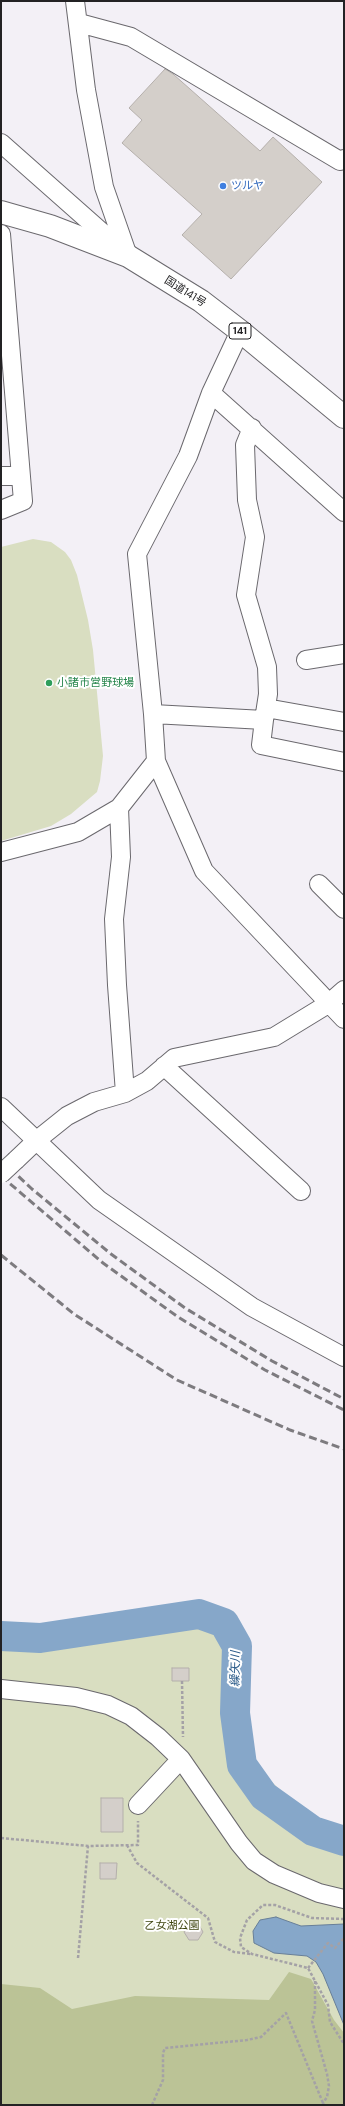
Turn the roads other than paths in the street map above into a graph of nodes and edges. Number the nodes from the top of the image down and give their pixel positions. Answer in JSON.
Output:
{"nodes":[{"id":1,"x":75,"y":1,"type":"edge"},
{"id":2,"x":79,"y":23,"type":"junction"},
{"id":3,"x":1,"y":143,"type":"edge"},
{"id":4,"x":344,"y":159,"type":"edge"},
{"id":5,"x":1,"y":212,"type":"edge"},
{"id":6,"x":1,"y":234,"type":"edge"},
{"id":7,"x":128,"y":256,"type":"junction"},
{"id":8,"x":240,"y":331,"type":"junction"},
{"id":9,"x":211,"y":394,"type":"junction"},
{"id":10,"x":344,"y":417,"type":"edge"},
{"id":11,"x":252,"y":428,"type":"junction"},
{"id":12,"x":1,"y":476,"type":"edge"},
{"id":13,"x":20,"y":476,"type":"junction"},
{"id":14,"x":1,"y":510,"type":"edge"},
{"id":15,"x":344,"y":512,"type":"edge"},
{"id":16,"x":344,"y":654,"type":"edge"},
{"id":17,"x":306,"y":660,"type":"dead end"},
{"id":18,"x":153,"y":714,"type":"junction"},
{"id":19,"x":265,"y":714,"type":"junction"},
{"id":20,"x":344,"y":722,"type":"edge"},
{"id":21,"x":156,"y":761,"type":"junction"},
{"id":22,"x":344,"y":762,"type":"edge"},
{"id":23,"x":119,"y":808,"type":"junction"},
{"id":24,"x":1,"y":852,"type":"edge"},
{"id":25,"x":319,"y":884,"type":"dead end"},
{"id":26,"x":344,"y":909,"type":"edge"},
{"id":27,"x":344,"y":990,"type":"edge"},
{"id":28,"x":328,"y":1004,"type":"junction"},
{"id":29,"x":344,"y":1020,"type":"edge"},
{"id":30,"x":164,"y":1066,"type":"junction"},
{"id":31,"x":125,"y":1093,"type":"junction"},
{"id":32,"x":1,"y":1107,"type":"edge"},
{"id":33,"x":36,"y":1140,"type":"junction"},
{"id":34,"x":1,"y":1174,"type":"edge"},
{"id":35,"x":301,"y":1191,"type":"dead end"},
{"id":36,"x":344,"y":1357,"type":"edge"},
{"id":37,"x":1,"y":1690,"type":"edge"},
{"id":38,"x":178,"y":1756,"type":"junction"},
{"id":39,"x":138,"y":1806,"type":"road end"},
{"id":40,"x":344,"y":1899,"type":"edge"}],
"edges":[{"from":1,"to":2,"type":"street"},
{"from":2,"to":4,"type":"street"},
{"from":2,"to":7,"type":"street"},
{"from":3,"to":7,"type":"street"},
{"from":5,"to":7,"type":"highway","name":"国道141号","number":"141"},
{"from":6,"to":13,"type":"street"},
{"from":7,"to":8,"type":"highway","name":"国道141号","number":"141"},
{"from":8,"to":9,"type":"street"},
{"from":8,"to":10,"type":"highway","name":"国道141号","number":"141"},
{"from":9,"to":11,"type":"street"},
{"from":9,"to":18,"type":"street"},
{"from":11,"to":15,"type":"street"},
{"from":11,"to":19,"type":"street"},
{"from":12,"to":13,"type":"street"},
{"from":13,"to":14,"type":"street"},
{"from":16,"to":17,"type":"street"},
{"from":18,"to":19,"type":"street"},
{"from":18,"to":21,"type":"street"},
{"from":19,"to":20,"type":"street"},
{"from":19,"to":22,"type":"street"},
{"from":21,"to":23,"type":"street"},
{"from":21,"to":28,"type":"street"},
{"from":23,"to":24,"type":"street"},
{"from":23,"to":31,"type":"street"},
{"from":25,"to":26,"type":"street"},
{"from":27,"to":28,"type":"street"},
{"from":28,"to":29,"type":"street"},
{"from":28,"to":30,"type":"street"},
{"from":30,"to":31,"type":"street"},
{"from":30,"to":35,"type":"street"},
{"from":31,"to":33,"type":"street"},
{"from":32,"to":33,"type":"street"},
{"from":33,"to":34,"type":"street","bridge":true},
{"from":33,"to":36,"type":"street"},
{"from":37,"to":38,"type":"street"},
{"from":38,"to":39,"type":"street"},
{"from":38,"to":40,"type":"street"}]}
